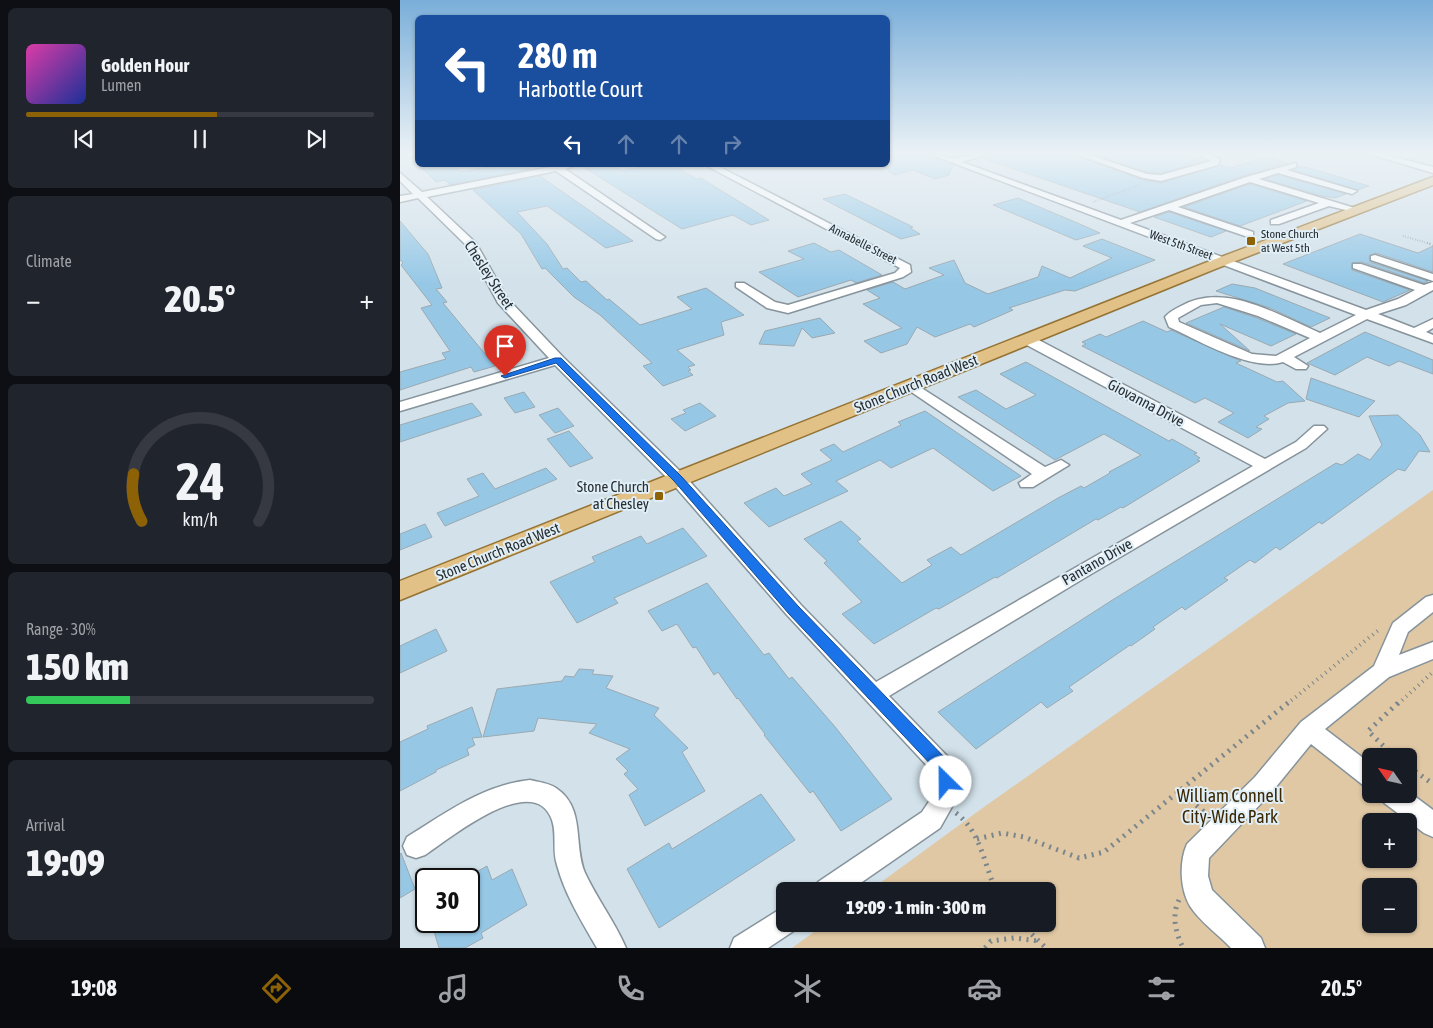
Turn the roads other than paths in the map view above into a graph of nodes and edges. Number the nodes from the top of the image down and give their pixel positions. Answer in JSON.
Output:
{"nodes":[{"id":1,"x":422,"y":196,"type":"edge"},
{"id":2,"x":599,"y":196,"type":"edge"},
{"id":3,"x":769,"y":196,"type":"edge"},
{"id":4,"x":1048,"y":196,"type":"edge"},
{"id":5,"x":1200,"y":196,"type":"edge"},
{"id":6,"x":1306,"y":196,"type":"edge"},
{"id":7,"x":1393,"y":196,"type":"edge"},
{"id":8,"x":1329,"y":203,"type":"junction"},
{"id":9,"x":1169,"y":207,"type":"junction"},
{"id":10,"x":1080,"y":208,"type":"joint"},
{"id":11,"x":1355,"y":211,"type":"junction"},
{"id":12,"x":1275,"y":222,"type":"dead end"},
{"id":13,"x":1121,"y":223,"type":"junction"},
{"id":14,"x":1249,"y":234,"type":"dead end"},
{"id":15,"x":660,"y":237,"type":"dead end"},
{"id":16,"x":1375,"y":258,"type":"dead end"},
{"id":17,"x":1225,"y":261,"type":"junction"},
{"id":18,"x":1357,"y":266,"type":"dead end"},
{"id":19,"x":1433,"y":278,"type":"edge"},
{"id":20,"x":740,"y":285,"type":"dead end"},
{"id":21,"x":1429,"y":287,"type":"edge"},
{"id":22,"x":1366,"y":314,"type":"junction"},
{"id":23,"x":1433,"y":323,"type":"edge"},
{"id":24,"x":1416,"y":332,"type":"junction"},
{"id":25,"x":1320,"y":338,"type":"junction"},
{"id":26,"x":1433,"y":339,"type":"edge"},
{"id":27,"x":1028,"y":340,"type":"junction"},
{"id":28,"x":1283,"y":358,"type":"junction"},
{"id":29,"x":558,"y":360,"type":"junction"},
{"id":30,"x":1301,"y":366,"type":"dead end"},
{"id":31,"x":912,"y":386,"type":"junction"},
{"id":32,"x":400,"y":407,"type":"edge"},
{"id":33,"x":1319,"y":429,"type":"dead end"},
{"id":34,"x":1061,"y":465,"type":"dead end"},
{"id":35,"x":1264,"y":465,"type":"junction"},
{"id":36,"x":1044,"y":474,"type":"junction"},
{"id":37,"x":678,"y":479,"type":"junction"},
{"id":38,"x":1027,"y":483,"type":"dead end"},
{"id":39,"x":400,"y":591,"type":"edge"},
{"id":40,"x":1433,"y":602,"type":"edge"},
{"id":41,"x":1433,"y":650,"type":"edge"},
{"id":42,"x":1382,"y":671,"type":"junction"},
{"id":43,"x":874,"y":694,"type":"junction"},
{"id":44,"x":1309,"y":729,"type":"junction"},
{"id":45,"x":1362,"y":771,"type":"edge"},
{"id":46,"x":1404,"y":803,"type":"edge"},
{"id":47,"x":1433,"y":826,"type":"edge"},
{"id":48,"x":416,"y":846,"type":"dead end"},
{"id":49,"x":840,"y":882,"type":"edge"},
{"id":50,"x":776,"y":926,"type":"edge"},
{"id":51,"x":612,"y":948,"type":"edge"},
{"id":52,"x":744,"y":948,"type":"edge"},
{"id":53,"x":1251,"y":948,"type":"edge"}],
"edges":[{"from":1,"to":29,"type":"street","name":"Chesley Street"},
{"from":2,"to":15,"type":"street"},
{"from":3,"to":20,"type":"street","name":"Annabelle Street"},
{"from":4,"to":10,"type":"street","name":"West 5th Street"},
{"from":5,"to":9,"type":"street"},
{"from":6,"to":8,"type":"street"},
{"from":7,"to":11,"type":"main road","name":"Stone Church Road West"},
{"from":8,"to":11,"type":"street"},
{"from":8,"to":12,"type":"street"},
{"from":9,"to":13,"type":"street"},
{"from":9,"to":14,"type":"street"},
{"from":10,"to":13,"type":"street","name":"West 5th Street"},
{"from":11,"to":17,"type":"main road","name":"Stone Church Road West"},
{"from":13,"to":17,"type":"street","name":"West 5th Street"},
{"from":16,"to":19,"type":"street"},
{"from":17,"to":22,"type":"street","name":"West 5th Street"},
{"from":17,"to":27,"type":"main road","name":"Stone Church Road West"},
{"from":18,"to":21,"type":"street"},
{"from":21,"to":22,"type":"street"},
{"from":22,"to":24,"type":"street","name":"West 5th Street"},
{"from":22,"to":25,"type":"street"},
{"from":23,"to":24,"type":"street"},
{"from":24,"to":26,"type":"street","name":"West 5th Street"},
{"from":25,"to":28,"type":"street"},
{"from":25,"to":28,"type":"street"},
{"from":27,"to":31,"type":"main road","name":"Stone Church Road West"},
{"from":27,"to":35,"type":"street","name":"Giovanna Drive"},
{"from":28,"to":30,"type":"street"},
{"from":29,"to":32,"type":"street"},
{"from":29,"to":37,"type":"street","name":"Chesley Street"},
{"from":31,"to":36,"type":"street"},
{"from":31,"to":37,"type":"main road","name":"Stone Church Road West"},
{"from":33,"to":35,"type":"street","name":"Pantano Drive"},
{"from":34,"to":36,"type":"street"},
{"from":35,"to":43,"type":"street","name":"Pantano Drive"},
{"from":36,"to":38,"type":"street"},
{"from":37,"to":39,"type":"main road","name":"Stone Church Road West"},
{"from":37,"to":43,"type":"street","name":"Chesley Street"},
{"from":40,"to":42,"type":"street"},
{"from":41,"to":42,"type":"street"},
{"from":42,"to":44,"type":"street"},
{"from":43,"to":49,"type":"street","name":"Chesley Street"},
{"from":44,"to":45,"type":"street"},
{"from":44,"to":53,"type":"street"},
{"from":46,"to":47,"type":"street"},
{"from":48,"to":51,"type":"street"},
{"from":50,"to":52,"type":"street"}]}
